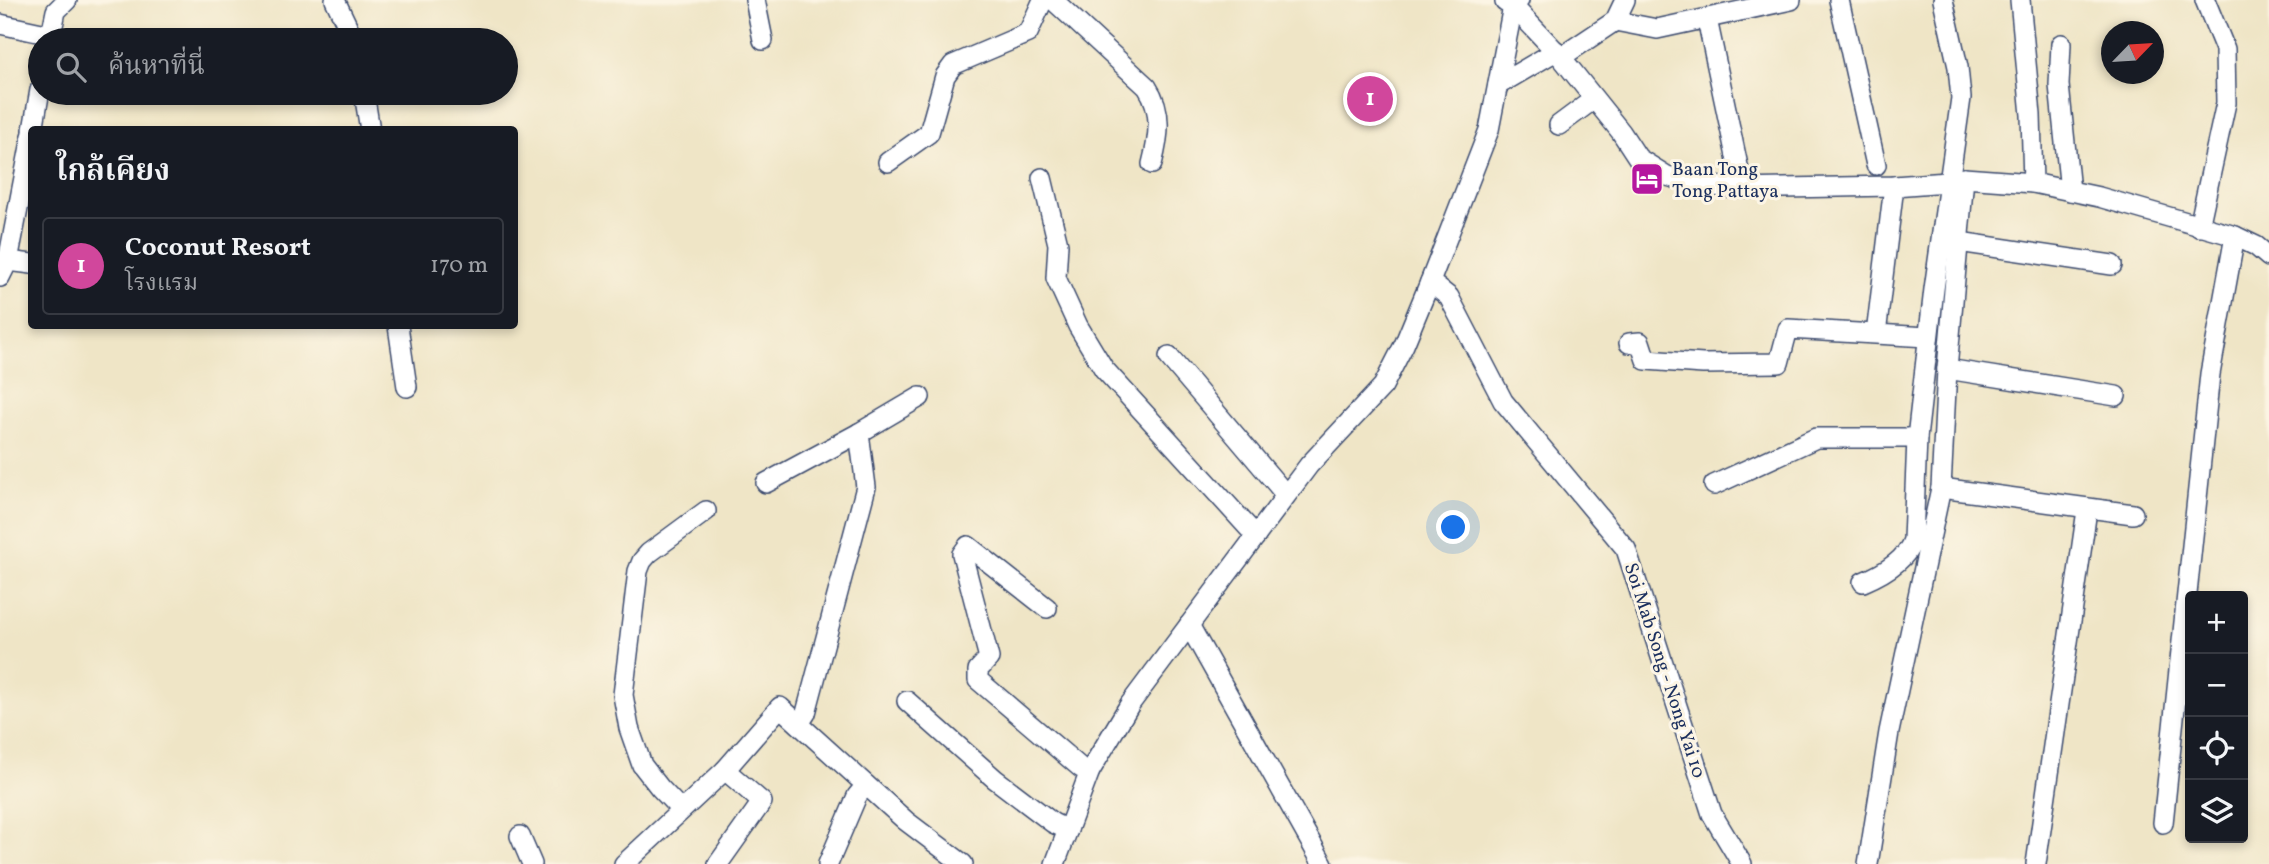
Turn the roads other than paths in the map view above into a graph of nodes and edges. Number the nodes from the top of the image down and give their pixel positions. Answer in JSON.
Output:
{"nodes":[{"id":1,"x":67,"y":0,"type":"edge"},
{"id":2,"x":335,"y":0,"type":"edge"},
{"id":3,"x":755,"y":0,"type":"edge"},
{"id":4,"x":1043,"y":0,"type":"edge"},
{"id":5,"x":1052,"y":0,"type":"edge"},
{"id":6,"x":1625,"y":0,"type":"edge"},
{"id":7,"x":1791,"y":0,"type":"edge"},
{"id":8,"x":1839,"y":0,"type":"edge"},
{"id":9,"x":1943,"y":0,"type":"edge"},
{"id":10,"x":2020,"y":0,"type":"edge"},
{"id":11,"x":2205,"y":0,"type":"edge"},
{"id":12,"x":1511,"y":2,"type":"edge"},
{"id":13,"x":1707,"y":19,"type":"junction"},
{"id":14,"x":1615,"y":21,"type":"junction"},
{"id":15,"x":0,"y":24,"type":"edge"},
{"id":16,"x":52,"y":28,"type":"edge"},
{"id":17,"x":348,"y":28,"type":"edge"},
{"id":18,"x":28,"y":32,"type":"edge"},
{"id":19,"x":764,"y":40,"type":"dead end"},
{"id":20,"x":2061,"y":44,"type":"dead end"},
{"id":21,"x":1558,"y":54,"type":"junction"},
{"id":22,"x":1498,"y":85,"type":"junction"},
{"id":23,"x":1594,"y":99,"type":"junction"},
{"id":24,"x":37,"y":105,"type":"edge"},
{"id":25,"x":366,"y":105,"type":"edge"},
{"id":26,"x":1559,"y":125,"type":"dead end"},
{"id":27,"x":34,"y":126,"type":"edge"},
{"id":28,"x":369,"y":126,"type":"edge"},
{"id":29,"x":28,"y":155,"type":"edge"},
{"id":30,"x":888,"y":162,"type":"dead end"},
{"id":31,"x":1152,"y":164,"type":"dead end"},
{"id":32,"x":1876,"y":164,"type":"dead end"},
{"id":33,"x":1042,"y":177,"type":"dead end"},
{"id":34,"x":1741,"y":180,"type":"dead end"},
{"id":35,"x":1956,"y":180,"type":"junction"},
{"id":36,"x":2033,"y":183,"type":"junction"},
{"id":37,"x":1894,"y":186,"type":"junction"},
{"id":38,"x":2070,"y":191,"type":"junction"},
{"id":39,"x":2199,"y":227,"type":"junction"},
{"id":40,"x":2235,"y":236,"type":"junction"},
{"id":41,"x":1959,"y":242,"type":"junction"},
{"id":42,"x":2269,"y":257,"type":"edge"},
{"id":43,"x":28,"y":265,"type":"edge"},
{"id":44,"x":2112,"y":265,"type":"dead end"},
{"id":45,"x":4,"y":269,"type":"edge"},
{"id":46,"x":1430,"y":282,"type":"junction"},
{"id":47,"x":1877,"y":326,"type":"dead end"},
{"id":48,"x":398,"y":329,"type":"edge"},
{"id":49,"x":1928,"y":337,"type":"junction"},
{"id":50,"x":1629,"y":343,"type":"dead end"},
{"id":51,"x":1169,"y":357,"type":"dead end"},
{"id":52,"x":1947,"y":369,"type":"junction"},
{"id":53,"x":407,"y":387,"type":"dead end"},
{"id":54,"x":2116,"y":396,"type":"dead end"},
{"id":55,"x":920,"y":397,"type":"dead end"},
{"id":56,"x":859,"y":433,"type":"junction"},
{"id":57,"x":1917,"y":438,"type":"junction"},
{"id":58,"x":766,"y":483,"type":"dead end"},
{"id":59,"x":1714,"y":485,"type":"dead end"},
{"id":60,"x":1941,"y":488,"type":"junction"},
{"id":61,"x":1286,"y":495,"type":"junction"},
{"id":62,"x":2087,"y":510,"type":"junction"},
{"id":63,"x":706,"y":511,"type":"dead end"},
{"id":64,"x":2133,"y":514,"type":"dead end"},
{"id":65,"x":1256,"y":536,"type":"junction"},
{"id":66,"x":1863,"y":582,"type":"dead end"},
{"id":67,"x":1047,"y":608,"type":"dead end"},
{"id":68,"x":1189,"y":625,"type":"junction"},
{"id":69,"x":907,"y":701,"type":"dead end"},
{"id":70,"x":799,"y":724,"type":"junction"},
{"id":71,"x":725,"y":770,"type":"junction"},
{"id":72,"x":1090,"y":771,"type":"junction"},
{"id":73,"x":866,"y":785,"type":"junction"},
{"id":74,"x":681,"y":810,"type":"junction"},
{"id":75,"x":2163,"y":823,"type":"dead end"},
{"id":76,"x":1068,"y":830,"type":"junction"},
{"id":77,"x":520,"y":836,"type":"dead end"},
{"id":78,"x":532,"y":864,"type":"edge"},
{"id":79,"x":624,"y":864,"type":"edge"},
{"id":80,"x":718,"y":864,"type":"edge"},
{"id":81,"x":828,"y":864,"type":"edge"},
{"id":82,"x":963,"y":864,"type":"edge"},
{"id":83,"x":1055,"y":864,"type":"edge"},
{"id":84,"x":1323,"y":864,"type":"edge"},
{"id":85,"x":1742,"y":864,"type":"edge"},
{"id":86,"x":1868,"y":864,"type":"edge"},
{"id":87,"x":2036,"y":864,"type":"edge"}],
"edges":[{"from":1,"to":16,"type":"street"},
{"from":2,"to":17,"type":"street"},
{"from":3,"to":19,"type":"street"},
{"from":4,"to":30,"type":"street"},
{"from":5,"to":31,"type":"street"},
{"from":6,"to":14,"type":"street"},
{"from":7,"to":13,"type":"street"},
{"from":8,"to":32,"type":"street"},
{"from":9,"to":35,"type":"street"},
{"from":10,"to":36,"type":"street"},
{"from":11,"to":39,"type":"street"},
{"from":12,"to":21,"type":"street"},
{"from":12,"to":22,"type":"street"},
{"from":13,"to":14,"type":"street"},
{"from":13,"to":34,"type":"street"},
{"from":14,"to":21,"type":"street"},
{"from":15,"to":18,"type":"street"},
{"from":20,"to":38,"type":"street"},
{"from":21,"to":22,"type":"street"},
{"from":21,"to":23,"type":"street"},
{"from":22,"to":46,"type":"street"},
{"from":23,"to":26,"type":"street"},
{"from":23,"to":37,"type":"street"},
{"from":24,"to":27,"type":"street"},
{"from":25,"to":28,"type":"street"},
{"from":29,"to":45,"type":"street"},
{"from":33,"to":65,"type":"street"},
{"from":35,"to":36,"type":"street"},
{"from":35,"to":37,"type":"street"},
{"from":35,"to":41,"type":"street"},
{"from":35,"to":49,"type":"street"},
{"from":36,"to":38,"type":"street"},
{"from":37,"to":47,"type":"street"},
{"from":38,"to":39,"type":"street"},
{"from":39,"to":40,"type":"street"},
{"from":40,"to":42,"type":"street"},
{"from":40,"to":75,"type":"street"},
{"from":41,"to":44,"type":"street"},
{"from":41,"to":52,"type":"street"},
{"from":43,"to":45,"type":"street"},
{"from":46,"to":61,"type":"street"},
{"from":46,"to":85,"type":"street","name":"Soi Mab Song - Nong Yai 10"},
{"from":48,"to":53,"type":"street"},
{"from":49,"to":50,"type":"street"},
{"from":49,"to":57,"type":"street"},
{"from":51,"to":61,"type":"street"},
{"from":52,"to":54,"type":"street"},
{"from":52,"to":60,"type":"street"},
{"from":55,"to":56,"type":"street"},
{"from":56,"to":58,"type":"street"},
{"from":56,"to":70,"type":"street"},
{"from":57,"to":59,"type":"street"},
{"from":57,"to":66,"type":"street"},
{"from":60,"to":62,"type":"street"},
{"from":60,"to":86,"type":"street"},
{"from":61,"to":65,"type":"street"},
{"from":62,"to":64,"type":"street"},
{"from":62,"to":87,"type":"street"},
{"from":63,"to":74,"type":"street"},
{"from":65,"to":68,"type":"street"},
{"from":67,"to":72,"type":"street"},
{"from":68,"to":72,"type":"street"},
{"from":68,"to":84,"type":"street"},
{"from":69,"to":76,"type":"street"},
{"from":70,"to":71,"type":"street"},
{"from":70,"to":73,"type":"street"},
{"from":71,"to":74,"type":"street"},
{"from":71,"to":80,"type":"street"},
{"from":72,"to":76,"type":"street"},
{"from":73,"to":81,"type":"street"},
{"from":73,"to":82,"type":"street"},
{"from":74,"to":79,"type":"street"},
{"from":76,"to":83,"type":"street"},
{"from":77,"to":78,"type":"street"}]}
